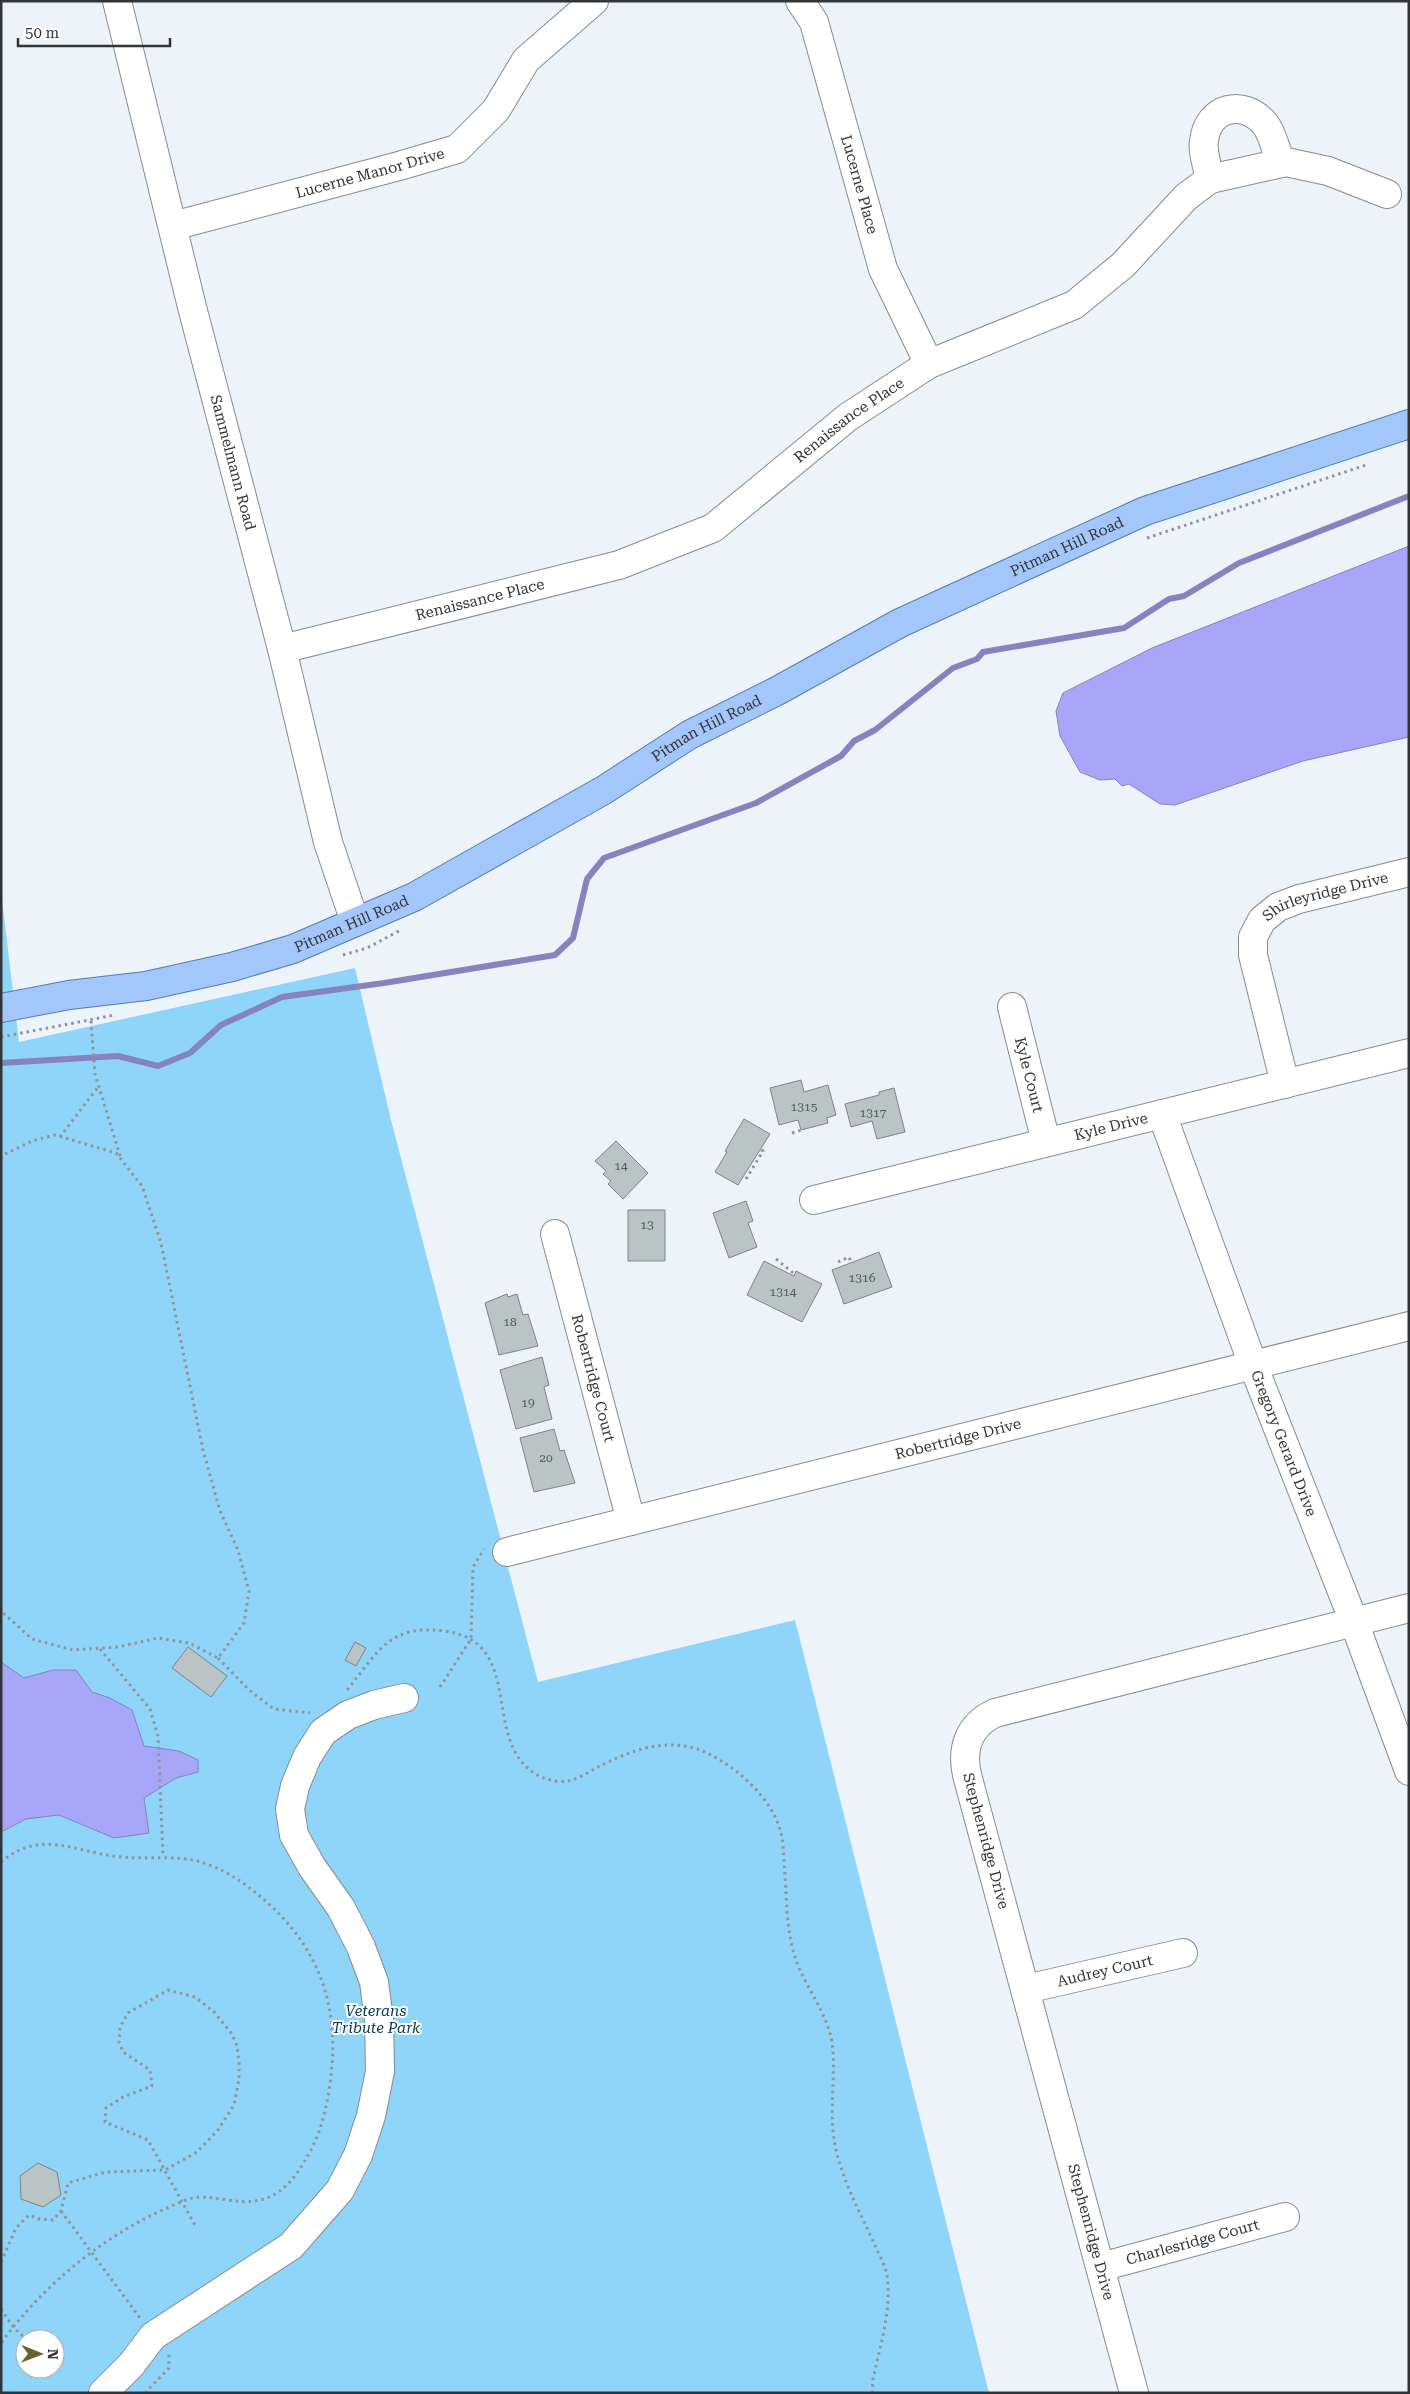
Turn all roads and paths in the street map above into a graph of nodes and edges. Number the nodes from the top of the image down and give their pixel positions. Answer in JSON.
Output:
{"nodes":[{"id":1,"x":117,"y":1,"type":"edge"},
{"id":2,"x":594,"y":1,"type":"edge"},
{"id":3,"x":800,"y":1,"type":"edge"},
{"id":4,"x":1281,"y":163,"type":"junction"},
{"id":5,"x":1210,"y":179,"type":"junction"},
{"id":6,"x":1387,"y":194,"type":"dead end"},
{"id":7,"x":173,"y":226,"type":"junction"},
{"id":8,"x":929,"y":364,"type":"junction"},
{"id":9,"x":1409,"y":424,"type":"edge"},
{"id":10,"x":1369,"y":464,"type":"dead end"},
{"id":11,"x":1146,"y":538,"type":"dead end"},
{"id":12,"x":282,"y":649,"type":"junction"},
{"id":13,"x":1409,"y":872,"type":"edge"},
{"id":14,"x":356,"y":922,"type":"junction"},
{"id":15,"x":402,"y":930,"type":"dead end"},
{"id":16,"x":339,"y":957,"type":"dead end"},
{"id":17,"x":1012,"y":1007,"type":"dead end"},
{"id":18,"x":1,"y":1008,"type":"edge"},
{"id":19,"x":120,"y":1014,"type":"dead end"},
{"id":20,"x":91,"y":1021,"type":"junction"},
{"id":21,"x":1,"y":1037,"type":"edge"},
{"id":22,"x":1409,"y":1053,"type":"edge"},
{"id":23,"x":1285,"y":1084,"type":"junction"},
{"id":24,"x":98,"y":1087,"type":"junction"},
{"id":25,"x":1162,"y":1114,"type":"junction"},
{"id":26,"x":805,"y":1129,"type":"dead end"},
{"id":27,"x":792,"y":1133,"type":"dead end"},
{"id":28,"x":60,"y":1137,"type":"junction"},
{"id":29,"x":1046,"y":1142,"type":"junction"},
{"id":30,"x":761,"y":1150,"type":"dead end"},
{"id":31,"x":1,"y":1159,"type":"edge"},
{"id":32,"x":122,"y":1162,"type":"junction"},
{"id":33,"x":746,"y":1179,"type":"dead end"},
{"id":34,"x":814,"y":1200,"type":"dead end"},
{"id":35,"x":555,"y":1234,"type":"dead end"},
{"id":36,"x":776,"y":1259,"type":"dead end"},
{"id":37,"x":838,"y":1262,"type":"dead end"},
{"id":38,"x":851,"y":1262,"type":"dead end"},
{"id":39,"x":791,"y":1275,"type":"dead end"},
{"id":40,"x":1409,"y":1326,"type":"edge"},
{"id":41,"x":1254,"y":1365,"type":"junction"},
{"id":42,"x":631,"y":1521,"type":"junction"},
{"id":43,"x":507,"y":1552,"type":"joint"},
{"id":44,"x":1409,"y":1608,"type":"edge"},
{"id":45,"x":1,"y":1611,"type":"edge"},
{"id":46,"x":1354,"y":1622,"type":"junction"},
{"id":47,"x":472,"y":1639,"type":"junction"},
{"id":48,"x":100,"y":1648,"type":"junction"},
{"id":49,"x":218,"y":1658,"type":"junction"},
{"id":50,"x":440,"y":1687,"type":"dead end"},
{"id":51,"x":345,"y":1692,"type":"dead end"},
{"id":52,"x":404,"y":1698,"type":"dead end"},
{"id":53,"x":316,"y":1709,"type":"dead end"},
{"id":54,"x":1409,"y":1771,"type":"edge"},
{"id":55,"x":163,"y":1857,"type":"junction"},
{"id":56,"x":1,"y":1862,"type":"edge"},
{"id":57,"x":1183,"y":1954,"type":"dead end"},
{"id":58,"x":1026,"y":1989,"type":"junction"},
{"id":59,"x":165,"y":2170,"type":"junction"},
{"id":60,"x":182,"y":2202,"type":"junction"},
{"id":61,"x":61,"y":2211,"type":"junction"},
{"id":62,"x":1285,"y":2217,"type":"dead end"},
{"id":63,"x":196,"y":2227,"type":"dead end"},
{"id":64,"x":92,"y":2253,"type":"junction"},
{"id":65,"x":1,"y":2262,"type":"edge"},
{"id":66,"x":1101,"y":2267,"type":"junction"},
{"id":67,"x":1,"y":2309,"type":"edge"},
{"id":68,"x":14,"y":2328,"type":"junction"},
{"id":69,"x":153,"y":2336,"type":"junction"},
{"id":70,"x":1,"y":2343,"type":"edge"},
{"id":71,"x":103,"y":2393,"type":"edge"},
{"id":72,"x":872,"y":2393,"type":"edge"},
{"id":73,"x":1134,"y":2393,"type":"edge"}],
"edges":[{"from":1,"to":7,"type":"street","name":"Sammelmann Road"},
{"from":2,"to":7,"type":"street","name":"Lucerne Manor Drive"},
{"from":3,"to":8,"type":"street","name":"Lucerne Place"},
{"from":4,"to":5,"type":"street","name":"Renaissance Place"},
{"from":4,"to":5,"type":"street"},
{"from":4,"to":6,"type":"street","name":"Renaissance Place"},
{"from":5,"to":8,"type":"street","name":"Renaissance Place"},
{"from":7,"to":12,"type":"street","name":"Sammelmann Road"},
{"from":8,"to":12,"type":"street","name":"Renaissance Place"},
{"from":9,"to":14,"type":"main road","name":"Pitman Hill Road"},
{"from":10,"to":11,"type":"path"},
{"from":12,"to":14,"type":"street","name":"Sammelmann Road"},
{"from":13,"to":23,"type":"street","name":"Shirleyridge Drive"},
{"from":14,"to":18,"type":"main road","name":"Pitman Hill Road"},
{"from":15,"to":16,"type":"path"},
{"from":17,"to":29,"type":"street","name":"Kyle Court"},
{"from":19,"to":20,"type":"path"},
{"from":20,"to":21,"type":"path"},
{"from":20,"to":24,"type":"path"},
{"from":22,"to":23,"type":"street","name":"Kyle Drive"},
{"from":23,"to":25,"type":"street","name":"Kyle Drive"},
{"from":24,"to":28,"type":"path"},
{"from":24,"to":32,"type":"path"},
{"from":25,"to":29,"type":"street","name":"Kyle Drive"},
{"from":25,"to":41,"type":"street","name":"Gregory Gerard Drive"},
{"from":26,"to":27,"type":"path"},
{"from":28,"to":31,"type":"path"},
{"from":28,"to":32,"type":"path"},
{"from":29,"to":34,"type":"street","name":"Kyle Drive"},
{"from":30,"to":33,"type":"path"},
{"from":32,"to":49,"type":"path"},
{"from":35,"to":42,"type":"street","name":"Robertridge Court"},
{"from":36,"to":39,"type":"path"},
{"from":37,"to":38,"type":"path"},
{"from":40,"to":41,"type":"street","name":"Robertridge Drive"},
{"from":41,"to":42,"type":"street","name":"Robertridge Drive"},
{"from":41,"to":46,"type":"street","name":"Gregory Gerard Drive"},
{"from":42,"to":43,"type":"street","name":"Robertridge Drive"},
{"from":43,"to":47,"type":"path"},
{"from":44,"to":46,"type":"street","name":"Stephenridge Drive"},
{"from":45,"to":48,"type":"path"},
{"from":46,"to":54,"type":"street","name":"Gregory Gerard Drive"},
{"from":46,"to":58,"type":"street","name":"Stephenridge Drive"},
{"from":47,"to":50,"type":"path"},
{"from":47,"to":51,"type":"path"},
{"from":47,"to":72,"type":"path"},
{"from":48,"to":49,"type":"path"},
{"from":48,"to":55,"type":"path"},
{"from":49,"to":53,"type":"path"},
{"from":52,"to":69,"type":"street"},
{"from":55,"to":56,"type":"path"},
{"from":55,"to":60,"type":"path"},
{"from":57,"to":58,"type":"street","name":"Audrey Court"},
{"from":58,"to":66,"type":"street","name":"Stephenridge Drive"},
{"from":59,"to":59,"type":"path"},
{"from":59,"to":60,"type":"path"},
{"from":59,"to":61,"type":"path"},
{"from":60,"to":63,"type":"path"},
{"from":60,"to":64,"type":"path"},
{"from":61,"to":64,"type":"path"},
{"from":61,"to":65,"type":"path"},
{"from":62,"to":66,"type":"street","name":"Charlesridge Court"},
{"from":64,"to":68,"type":"path"},
{"from":64,"to":69,"type":"path"},
{"from":66,"to":73,"type":"street","name":"Stephenridge Drive"},
{"from":67,"to":68,"type":"path"},
{"from":68,"to":70,"type":"path"},
{"from":69,"to":71,"type":"street"}]}
